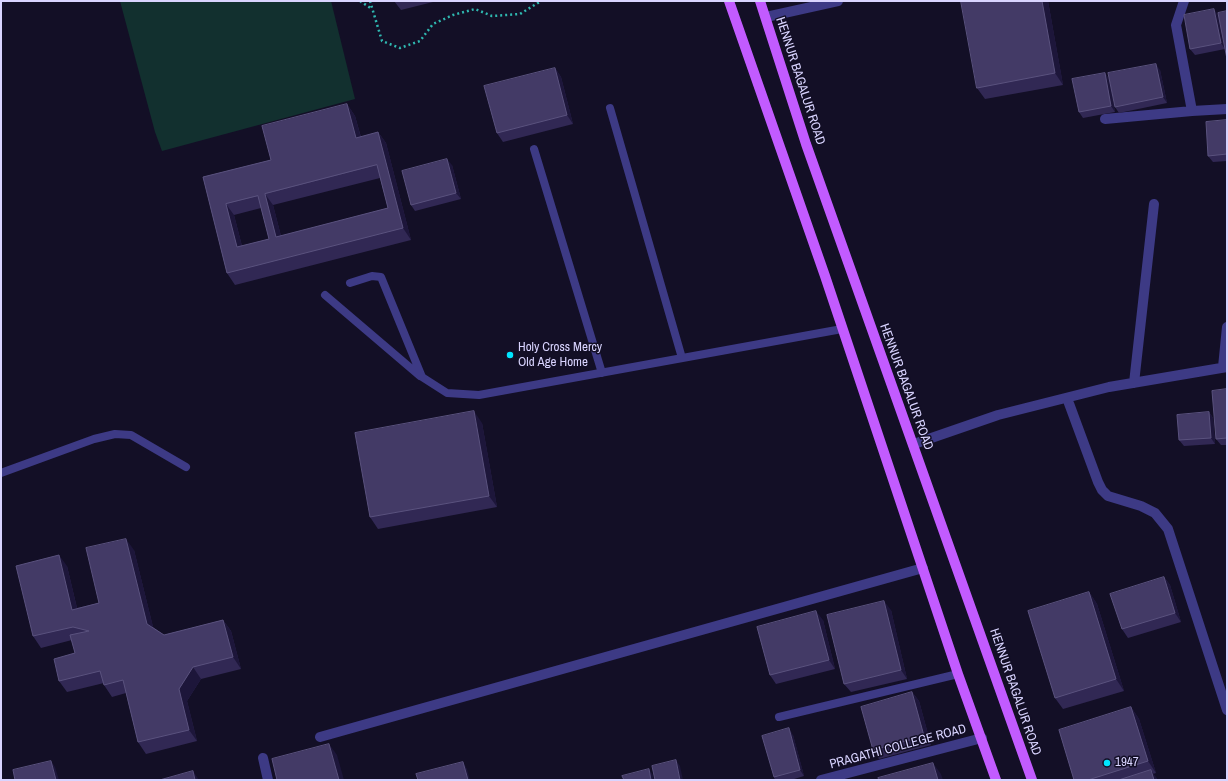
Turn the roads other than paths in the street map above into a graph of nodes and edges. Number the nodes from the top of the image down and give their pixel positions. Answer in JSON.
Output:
{"nodes":[{"id":1,"x":729,"y":1,"type":"edge"},
{"id":2,"x":760,"y":1,"type":"edge"},
{"id":3,"x":838,"y":1,"type":"edge"},
{"id":4,"x":1184,"y":1,"type":"edge"},
{"id":5,"x":766,"y":17,"type":"junction"},
{"id":6,"x":610,"y":108,"type":"dead end"},
{"id":7,"x":1227,"y":109,"type":"edge"},
{"id":8,"x":1192,"y":111,"type":"junction"},
{"id":9,"x":1105,"y":119,"type":"dead end"},
{"id":10,"x":534,"y":149,"type":"dead end"},
{"id":11,"x":1154,"y":204,"type":"dead end"},
{"id":12,"x":350,"y":283,"type":"dead end"},
{"id":13,"x":324,"y":295,"type":"dead end"},
{"id":14,"x":1227,"y":327,"type":"edge"},
{"id":15,"x":842,"y":330,"type":"junction"},
{"id":16,"x":682,"y":358,"type":"junction"},
{"id":17,"x":1225,"y":367,"type":"edge"},
{"id":18,"x":602,"y":373,"type":"junction"},
{"id":19,"x":422,"y":377,"type":"junction"},
{"id":20,"x":1134,"y":383,"type":"junction"},
{"id":21,"x":1067,"y":398,"type":"junction"},
{"id":22,"x":914,"y":444,"type":"junction"},
{"id":23,"x":186,"y":467,"type":"dead end"},
{"id":24,"x":1,"y":473,"type":"edge"},
{"id":25,"x":923,"y":568,"type":"junction"},
{"id":26,"x":958,"y":674,"type":"junction"},
{"id":27,"x":1227,"y":710,"type":"edge"},
{"id":28,"x":779,"y":717,"type":"dead end"},
{"id":29,"x":320,"y":737,"type":"dead end"},
{"id":30,"x":982,"y":738,"type":"junction"},
{"id":31,"x":263,"y":758,"type":"dead end"},
{"id":32,"x":268,"y":780,"type":"edge"},
{"id":33,"x":821,"y":780,"type":"edge"},
{"id":34,"x":996,"y":780,"type":"edge"},
{"id":35,"x":1032,"y":780,"type":"edge"}],
"edges":[{"from":1,"to":15,"type":"main road"},
{"from":2,"to":5,"type":"main road","name":"HENNUR BAGALUR ROAD"},
{"from":3,"to":5,"type":"street"},
{"from":4,"to":8,"type":"street"},
{"from":5,"to":22,"type":"main road","name":"HENNUR BAGALUR ROAD"},
{"from":6,"to":16,"type":"lane"},
{"from":7,"to":8,"type":"street"},
{"from":8,"to":9,"type":"street"},
{"from":10,"to":18,"type":"lane"},
{"from":11,"to":20,"type":"street"},
{"from":12,"to":19,"type":"lane"},
{"from":13,"to":19,"type":"lane"},
{"from":14,"to":17,"type":"street"},
{"from":15,"to":16,"type":"lane"},
{"from":15,"to":25,"type":"main road"},
{"from":16,"to":18,"type":"lane"},
{"from":17,"to":20,"type":"street"},
{"from":18,"to":19,"type":"lane"},
{"from":20,"to":21,"type":"street"},
{"from":21,"to":22,"type":"street"},
{"from":21,"to":27,"type":"street"},
{"from":22,"to":35,"type":"main road","name":"HENNUR BAGALUR ROAD"},
{"from":23,"to":24,"type":"lane"},
{"from":25,"to":26,"type":"main road"},
{"from":25,"to":29,"type":"street"},
{"from":26,"to":28,"type":"lane"},
{"from":26,"to":30,"type":"main road"},
{"from":30,"to":33,"type":"street","name":"PRAGATHI COLLEGE ROAD"},
{"from":30,"to":34,"type":"main road"},
{"from":31,"to":32,"type":"street"}]}
